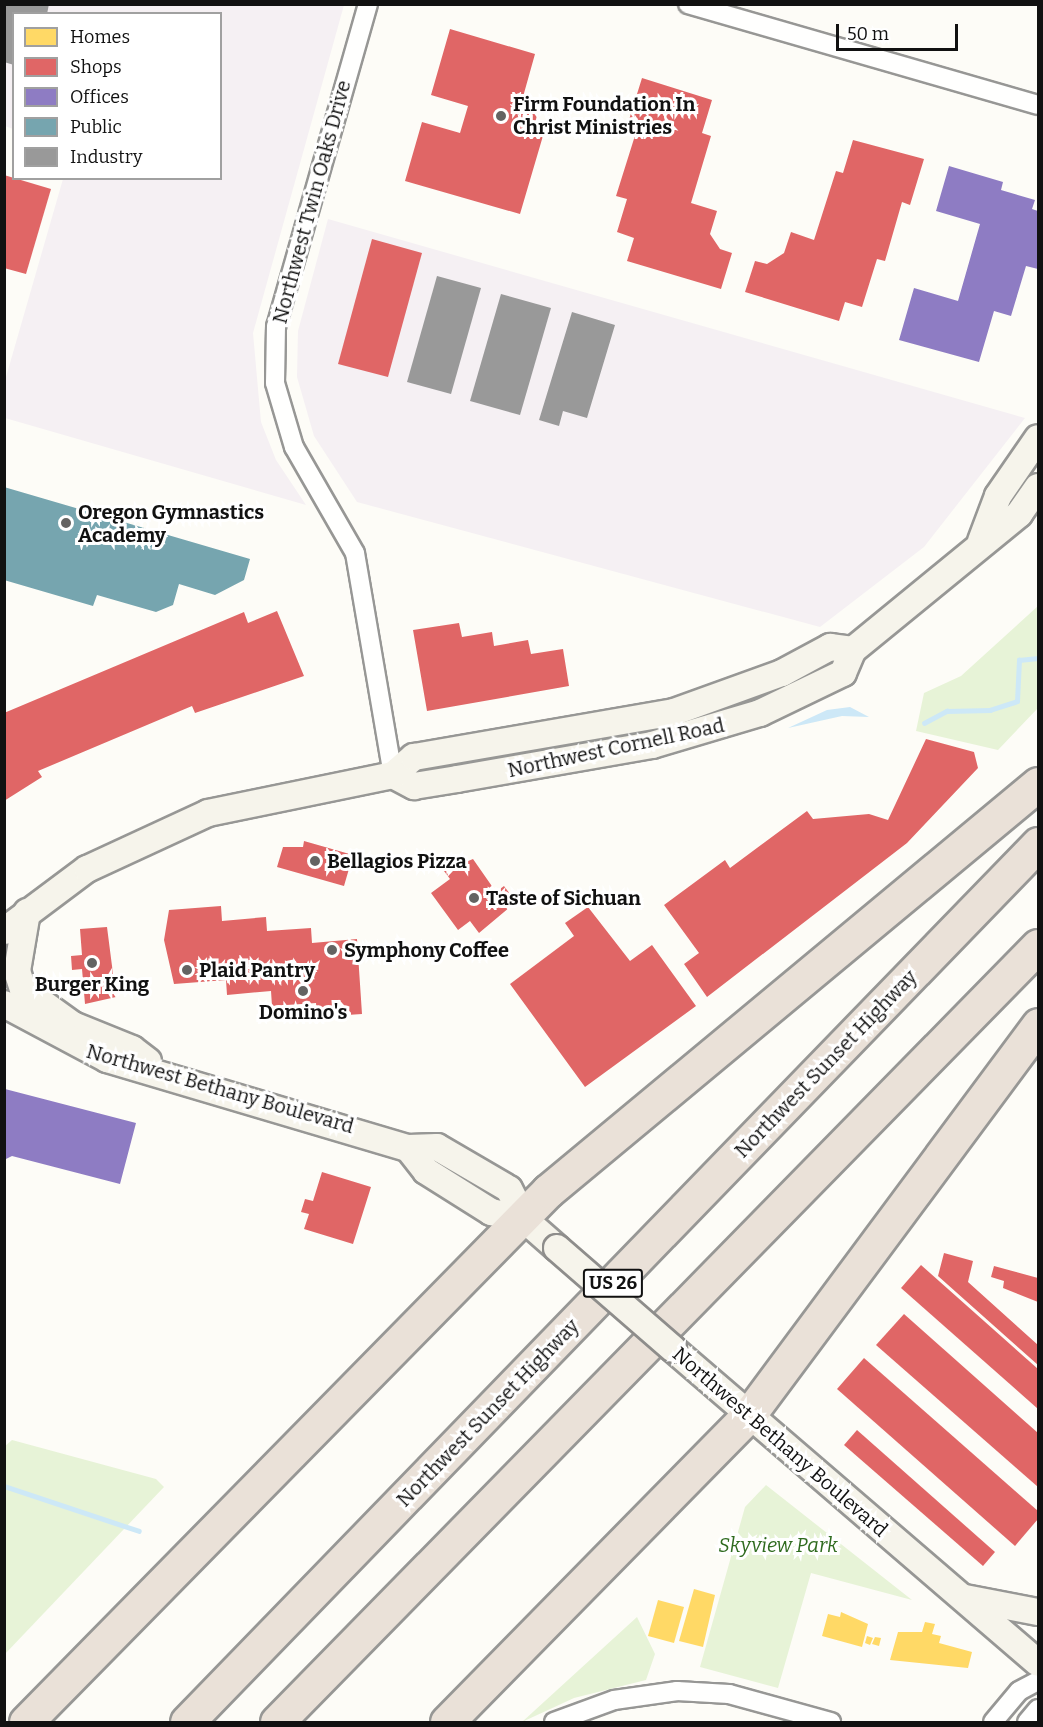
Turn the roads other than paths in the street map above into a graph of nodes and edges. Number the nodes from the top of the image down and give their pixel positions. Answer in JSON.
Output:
{"nodes":[{"id":1,"x":368,"y":4,"type":"edge"},
{"id":2,"x":688,"y":4,"type":"edge"},
{"id":3,"x":1038,"y":105,"type":"edge"},
{"id":4,"x":1038,"y":438,"type":"edge"},
{"id":5,"x":1038,"y":487,"type":"edge"},
{"id":6,"x":981,"y":541,"type":"junction"},
{"id":7,"x":393,"y":775,"type":"junction"},
{"id":8,"x":1038,"y":784,"type":"edge"},
{"id":9,"x":1038,"y":844,"type":"edge"},
{"id":10,"x":27,"y":912,"type":"junction"},
{"id":11,"x":4,"y":931,"type":"edge"},
{"id":12,"x":1038,"y":946,"type":"edge"},
{"id":13,"x":4,"y":1004,"type":"edge"},
{"id":14,"x":1038,"y":1024,"type":"edge"},
{"id":15,"x":165,"y":1075,"type":"junction"},
{"id":16,"x":524,"y":1219,"type":"junction"},
{"id":17,"x":748,"y":1416,"type":"junction"},
{"id":18,"x":960,"y":1596,"type":"junction"},
{"id":19,"x":1038,"y":1612,"type":"edge"},
{"id":20,"x":1038,"y":1663,"type":"edge"},
{"id":21,"x":1038,"y":1681,"type":"edge"},
{"id":22,"x":1038,"y":1709,"type":"edge"},
{"id":23,"x":771,"y":1714,"type":"edge"},
{"id":24,"x":27,"y":1722,"type":"edge"},
{"id":25,"x":187,"y":1722,"type":"edge"},
{"id":26,"x":277,"y":1722,"type":"edge"},
{"id":27,"x":447,"y":1722,"type":"edge"},
{"id":28,"x":554,"y":1722,"type":"edge"},
{"id":29,"x":831,"y":1722,"type":"edge"},
{"id":30,"x":993,"y":1722,"type":"edge"},
{"id":31,"x":1027,"y":1722,"type":"edge"}],
"edges":[{"from":1,"to":7,"type":"street","name":"Northwest Twin Oaks Drive"},
{"from":2,"to":3,"type":"street"},
{"from":4,"to":6,"type":"main road","name":"Northwest Cornell Road"},
{"from":5,"to":6,"type":"main road","name":"Northwest Cornell Road"},
{"from":6,"to":7,"type":"main road","name":"Northwest Cornell Road"},
{"from":7,"to":10,"type":"main road"},
{"from":8,"to":16,"type":"highway"},
{"from":9,"to":25,"type":"highway","name":"Northwest Sunset Highway","number":"US 26"},
{"from":10,"to":11,"type":"main road"},
{"from":10,"to":15,"type":"main road"},
{"from":12,"to":26,"type":"highway"},
{"from":13,"to":15,"type":"main road","name":"Northwest Bethany Boulevard"},
{"from":14,"to":17,"type":"highway"},
{"from":15,"to":16,"type":"main road","name":"Northwest Bethany Boulevard"},
{"from":16,"to":17,"type":"main road","name":"Northwest Bethany Boulevard","bridge":true},
{"from":16,"to":24,"type":"highway"},
{"from":17,"to":18,"type":"main road","name":"Northwest Bethany Boulevard"},
{"from":17,"to":27,"type":"highway"},
{"from":18,"to":19,"type":"main road"},
{"from":18,"to":20,"type":"main road","name":"Northwest Bethany Boulevard"},
{"from":21,"to":30,"type":"street"},
{"from":22,"to":31,"type":"street"},
{"from":23,"to":28,"type":"street"},
{"from":23,"to":29,"type":"street"}]}
